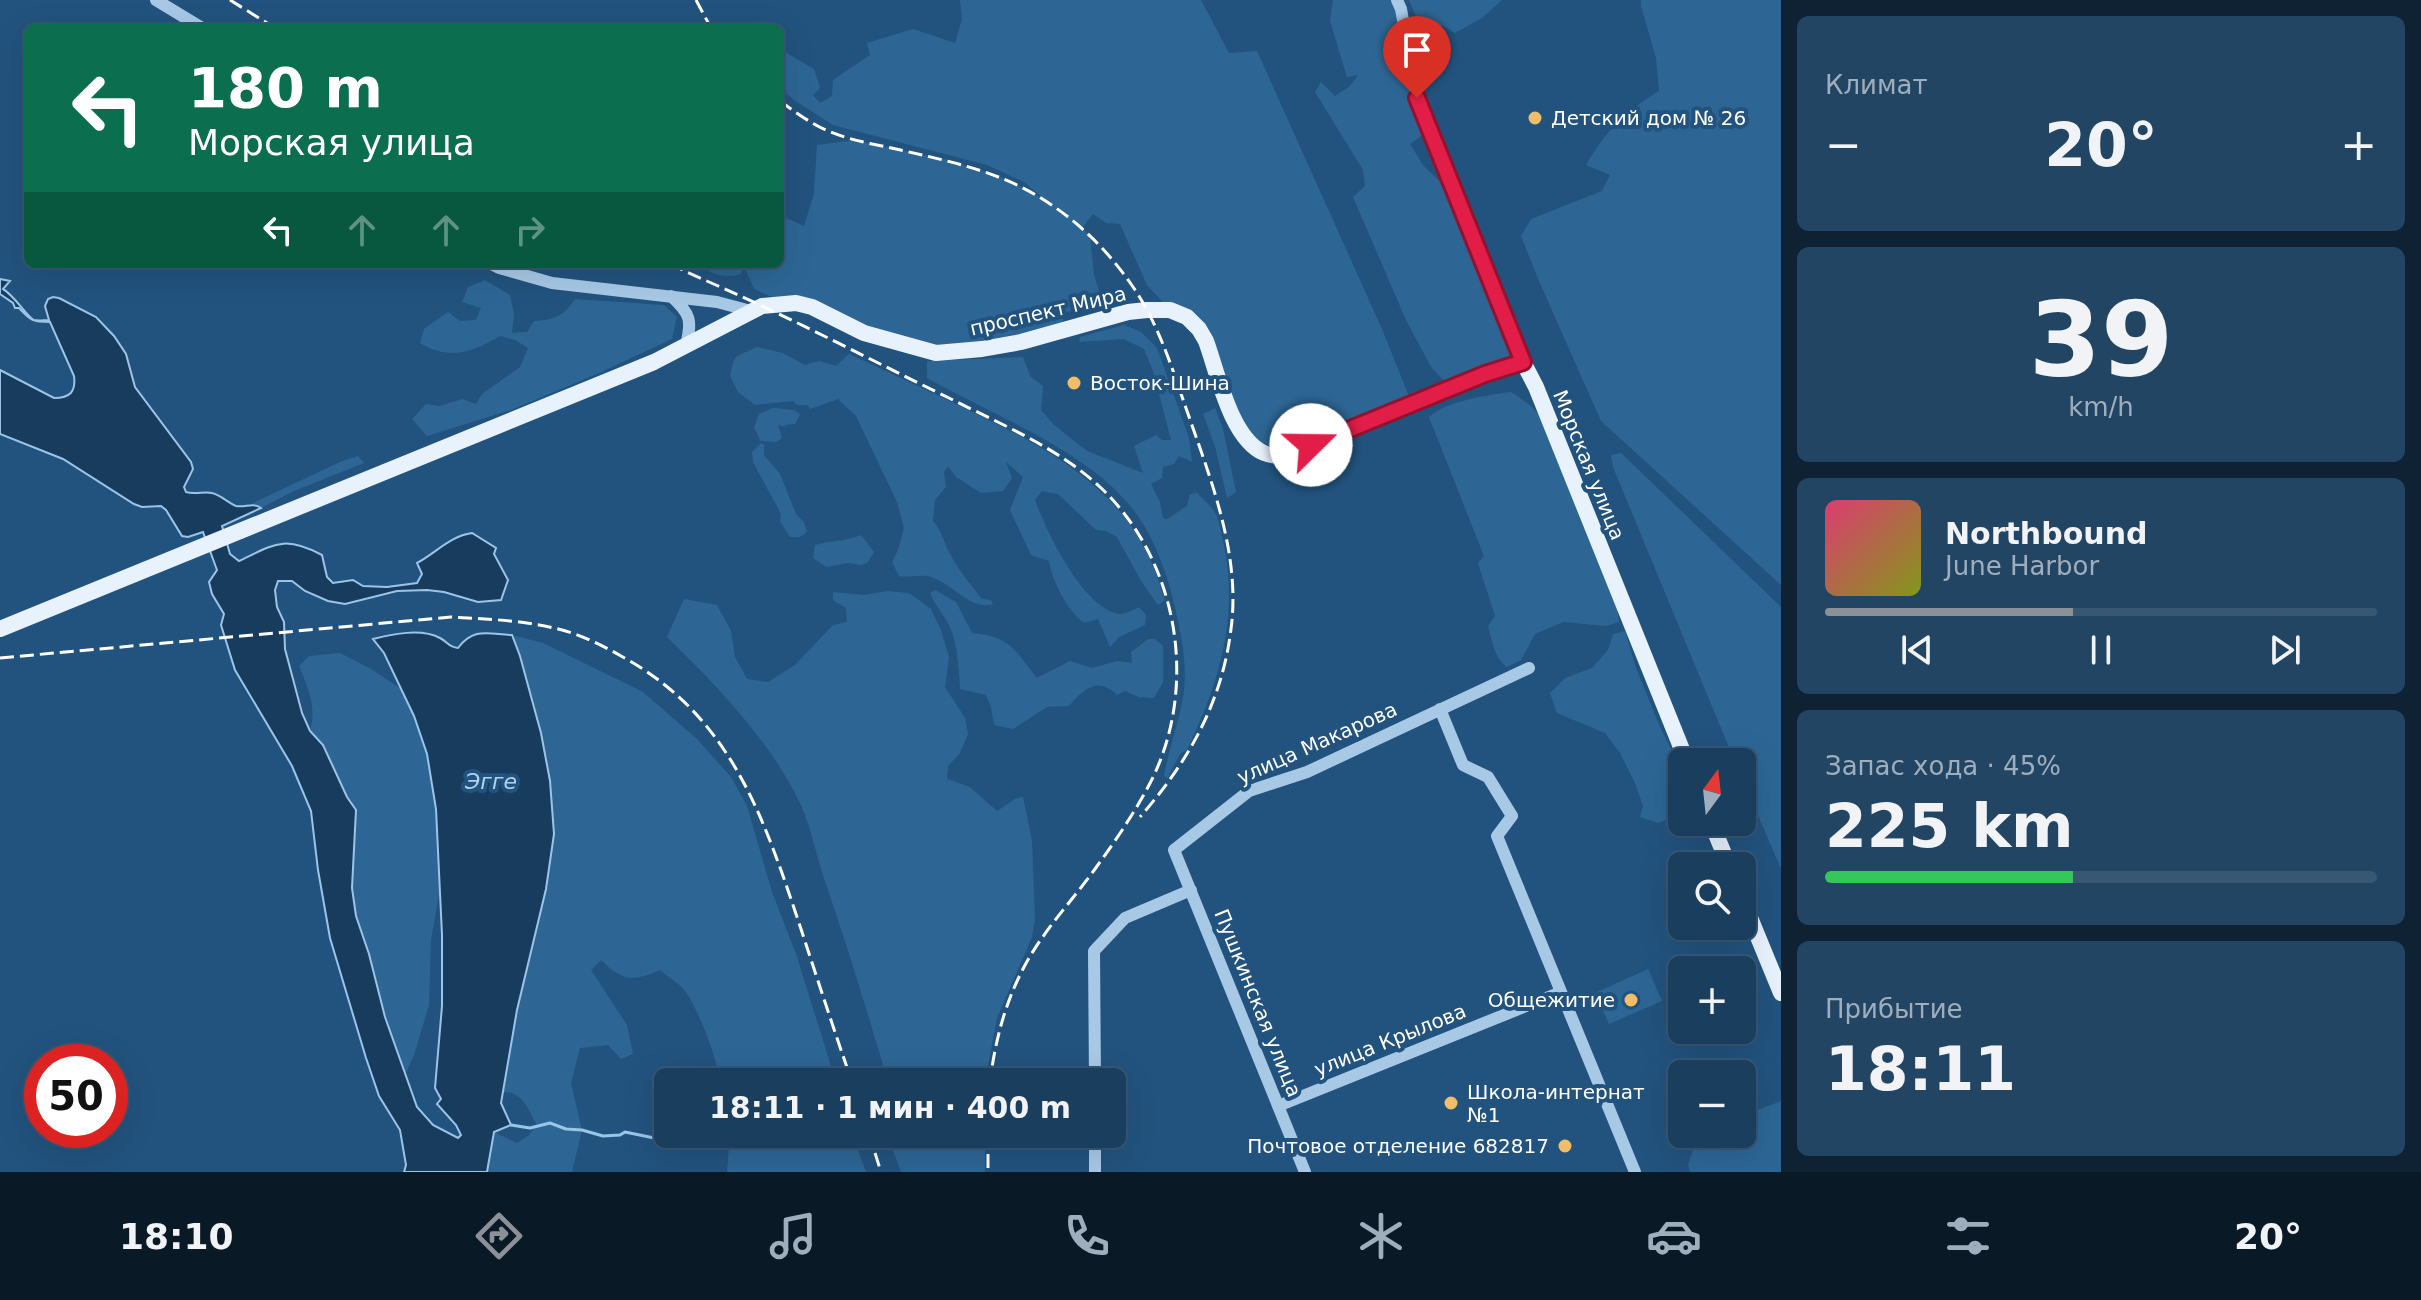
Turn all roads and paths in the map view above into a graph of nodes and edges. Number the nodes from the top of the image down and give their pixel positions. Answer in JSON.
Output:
{"nodes":[{"id":1,"x":156,"y":0,"type":"edge"},
{"id":2,"x":1397,"y":0,"type":"edge"},
{"id":3,"x":195,"y":24,"type":"edge"},
{"id":4,"x":499,"y":268,"type":"edge"},
{"id":5,"x":671,"y":296,"type":"junction"},
{"id":6,"x":751,"y":311,"type":"junction"},
{"id":7,"x":686,"y":346,"type":"junction"},
{"id":8,"x":1523,"y":362,"type":"junction"},
{"id":9,"x":5,"y":627,"type":"edge"},
{"id":10,"x":1529,"y":668,"type":"dead end"},
{"id":11,"x":1440,"y":709,"type":"junction"},
{"id":12,"x":1681,"y":748,"type":"edge"},
{"id":13,"x":1174,"y":850,"type":"joint"},
{"id":14,"x":1191,"y":890,"type":"junction"},
{"id":15,"x":1756,"y":932,"type":"edge"},
{"id":16,"x":1561,"y":992,"type":"junction"},
{"id":17,"x":1781,"y":993,"type":"edge"},
{"id":18,"x":1095,"y":1068,"type":"edge"},
{"id":19,"x":1278,"y":1106,"type":"junction"},
{"id":20,"x":1095,"y":1148,"type":"edge"},
{"id":21,"x":1095,"y":1172,"type":"edge"},
{"id":22,"x":1305,"y":1172,"type":"edge"},
{"id":23,"x":1635,"y":1172,"type":"edge"}],
"edges":[{"from":1,"to":3,"type":"street"},
{"from":2,"to":8,"type":"street","name":"Морская улица"},
{"from":4,"to":5,"type":"street"},
{"from":5,"to":6,"type":"street"},
{"from":5,"to":7,"type":"street"},
{"from":6,"to":7,"type":"main road","name":"проспект Мира"},
{"from":6,"to":8,"type":"main road","name":"проспект Мира"},
{"from":7,"to":9,"type":"main road","name":"проспект Мира"},
{"from":8,"to":12,"type":"main road","name":"Морская улица"},
{"from":10,"to":11,"type":"street","name":"улица Макарова"},
{"from":11,"to":13,"type":"street","name":"улица Макарова"},
{"from":11,"to":16,"type":"street"},
{"from":13,"to":14,"type":"street","name":"Пушкинская улица"},
{"from":14,"to":18,"type":"street"},
{"from":14,"to":19,"type":"street","name":"Пушкинская улица"},
{"from":15,"to":17,"type":"main road"},
{"from":16,"to":19,"type":"street","name":"улица Крылова"},
{"from":16,"to":23,"type":"street"},
{"from":19,"to":22,"type":"street","name":"Пушкинская улица"},
{"from":20,"to":21,"type":"street"}]}
